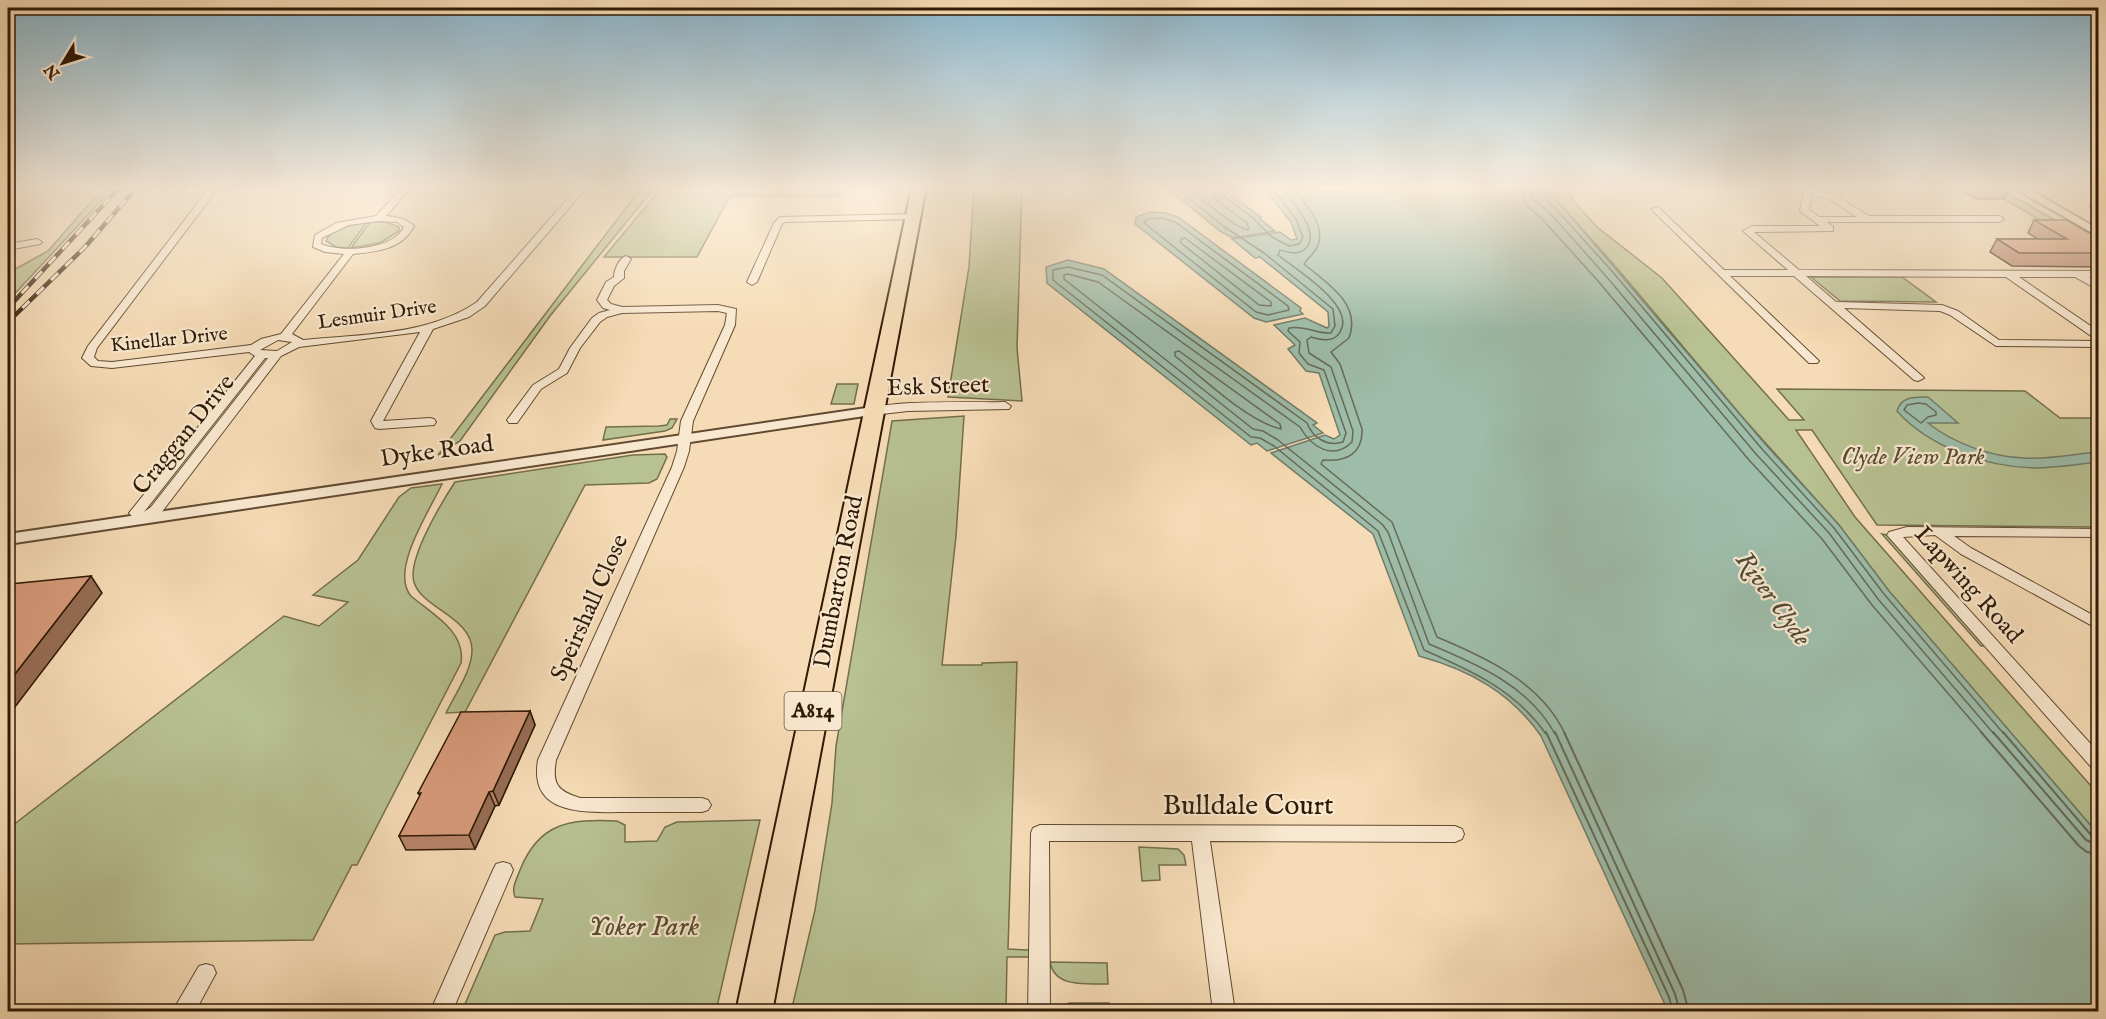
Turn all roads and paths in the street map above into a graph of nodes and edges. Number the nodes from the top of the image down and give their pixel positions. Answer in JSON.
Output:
{"nodes":[{"id":1,"x":45,"y":235,"type":"edge"},
{"id":2,"x":179,"y":235,"type":"edge"},
{"id":3,"x":322,"y":235,"type":"edge"},
{"id":4,"x":406,"y":235,"type":"edge"},
{"id":5,"x":542,"y":235,"type":"edge"},
{"id":6,"x":773,"y":235,"type":"edge"},
{"id":7,"x":910,"y":235,"type":"edge"},
{"id":8,"x":1681,"y":235,"type":"edge"},
{"id":9,"x":1752,"y":235,"type":"edge"},
{"id":10,"x":8,"y":247,"type":"edge"},
{"id":11,"x":350,"y":252,"type":"junction"},
{"id":12,"x":626,"y":259,"type":"dead end"},
{"id":13,"x":1721,"y":273,"type":"junction"},
{"id":14,"x":1796,"y":273,"type":"junction"},
{"id":15,"x":2007,"y":273,"type":"junction"},
{"id":16,"x":2077,"y":274,"type":"junction"},
{"id":17,"x":2098,"y":274,"type":"edge"},
{"id":18,"x":752,"y":282,"type":"dead end"},
{"id":19,"x":2098,"y":287,"type":"edge"},
{"id":20,"x":1833,"y":305,"type":"junction"},
{"id":21,"x":622,"y":310,"type":"junction"},
{"id":22,"x":428,"y":328,"type":"junction"},
{"id":23,"x":2098,"y":336,"type":"edge"},
{"id":24,"x":284,"y":337,"type":"junction"},
{"id":25,"x":298,"y":344,"type":"junction"},
{"id":26,"x":2098,"y":344,"type":"edge"},
{"id":27,"x":258,"y":352,"type":"junction"},
{"id":28,"x":277,"y":354,"type":"junction"},
{"id":29,"x":1813,"y":361,"type":"dead end"},
{"id":30,"x":1918,"y":378,"type":"dead end"},
{"id":31,"x":1005,"y":406,"type":"dead end"},
{"id":32,"x":873,"y":411,"type":"junction"},
{"id":33,"x":513,"y":420,"type":"dead end"},
{"id":34,"x":430,"y":422,"type":"dead end"},
{"id":35,"x":684,"y":440,"type":"junction"},
{"id":36,"x":142,"y":519,"type":"junction"},
{"id":37,"x":1938,"y":531,"type":"junction"},
{"id":38,"x":2098,"y":533,"type":"edge"},
{"id":39,"x":8,"y":539,"type":"edge"},
{"id":40,"x":2098,"y":624,"type":"edge"},
{"id":41,"x":2098,"y":763,"type":"edge"},
{"id":42,"x":702,"y":805,"type":"dead end"},
{"id":43,"x":1200,"y":833,"type":"junction"},
{"id":44,"x":1455,"y":834,"type":"dead end"},
{"id":45,"x":503,"y":870,"type":"dead end"},
{"id":46,"x":206,"y":973,"type":"dead end"},
{"id":47,"x":183,"y":1011,"type":"edge"},
{"id":48,"x":441,"y":1011,"type":"edge"},
{"id":49,"x":754,"y":1011,"type":"edge"},
{"id":50,"x":1039,"y":1011,"type":"edge"},
{"id":51,"x":1224,"y":1011,"type":"edge"}],
"edges":[{"from":1,"to":10,"type":"street"},
{"from":2,"to":27,"type":"street","name":"Kinellar Drive"},
{"from":3,"to":11,"type":"street"},
{"from":4,"to":11,"type":"street"},
{"from":5,"to":22,"type":"street","name":"Lesmuir Drive"},
{"from":6,"to":18,"type":"street"},
{"from":7,"to":32,"type":"main road","name":"Dumbarton Road","number":"A814"},
{"from":8,"to":13,"type":"street"},
{"from":9,"to":14,"type":"street"},
{"from":11,"to":24,"type":"street"},
{"from":12,"to":21,"type":"street"},
{"from":13,"to":14,"type":"street"},
{"from":13,"to":29,"type":"street"},
{"from":14,"to":15,"type":"street"},
{"from":14,"to":20,"type":"street"},
{"from":15,"to":16,"type":"street"},
{"from":15,"to":23,"type":"street"},
{"from":16,"to":17,"type":"street"},
{"from":16,"to":19,"type":"street"},
{"from":20,"to":26,"type":"street"},
{"from":20,"to":30,"type":"street"},
{"from":21,"to":33,"type":"street"},
{"from":21,"to":35,"type":"street","name":"Speirshall Close"},
{"from":22,"to":25,"type":"street","name":"Lesmuir Drive"},
{"from":22,"to":34,"type":"street"},
{"from":24,"to":25,"type":"street"},
{"from":24,"to":27,"type":"street"},
{"from":25,"to":28,"type":"street","name":"Lesmuir Drive"},
{"from":27,"to":28,"type":"street"},
{"from":27,"to":36,"type":"street","name":"Craggan Drive"},
{"from":28,"to":36,"type":"street","name":"Craggan Drive"},
{"from":31,"to":32,"type":"street","name":"Esk Street"},
{"from":32,"to":35,"type":"street","name":"Dyke Road"},
{"from":32,"to":49,"type":"main road","name":"Dumbarton Road","number":"A814"},
{"from":35,"to":36,"type":"street","name":"Dyke Road"},
{"from":35,"to":42,"type":"street","name":"Speirshall Close"},
{"from":36,"to":39,"type":"street","name":"Dyke Road"},
{"from":37,"to":38,"type":"street","name":"Lapwing Road"},
{"from":37,"to":40,"type":"street"},
{"from":37,"to":41,"type":"street","name":"Lapwing Road"},
{"from":43,"to":44,"type":"street","name":"Bulldale Court"},
{"from":43,"to":50,"type":"street","name":"Bulldale Court"},
{"from":43,"to":51,"type":"street"},
{"from":45,"to":48,"type":"street"},
{"from":46,"to":47,"type":"street"}]}
